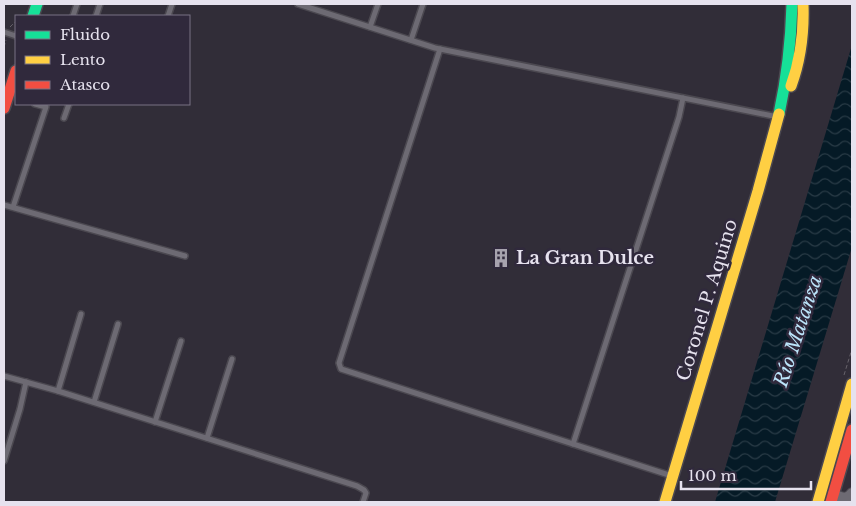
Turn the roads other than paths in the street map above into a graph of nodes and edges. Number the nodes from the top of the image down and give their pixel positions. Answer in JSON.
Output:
{"nodes":[{"id":1,"x":298,"y":4,"type":"edge"},
{"id":2,"x":378,"y":4,"type":"edge"},
{"id":3,"x":424,"y":4,"type":"edge"},
{"id":4,"x":792,"y":4,"type":"edge"},
{"id":5,"x":803,"y":4,"type":"edge"},
{"id":6,"x":370,"y":27,"type":"junction"},
{"id":7,"x":411,"y":40,"type":"junction"},
{"id":8,"x":440,"y":49,"type":"junction"},
{"id":9,"x":15,"y":78,"type":"edge"},
{"id":10,"x":12,"y":97,"type":"edge"},
{"id":11,"x":683,"y":98,"type":"junction"},
{"id":12,"x":39,"y":105,"type":"edge"},
{"id":13,"x":68,"y":105,"type":"edge"},
{"id":14,"x":4,"y":108,"type":"edge"},
{"id":15,"x":779,"y":112,"type":"junction"},
{"id":16,"x":64,"y":118,"type":"dead end"},
{"id":17,"x":4,"y":206,"type":"edge"},
{"id":18,"x":13,"y":207,"type":"junction"},
{"id":19,"x":185,"y":256,"type":"dead end"},
{"id":20,"x":81,"y":314,"type":"dead end"},
{"id":21,"x":118,"y":324,"type":"dead end"},
{"id":22,"x":181,"y":341,"type":"dead end"},
{"id":23,"x":232,"y":359,"type":"dead end"},
{"id":24,"x":4,"y":376,"type":"edge"},
{"id":25,"x":26,"y":382,"type":"junction"},
{"id":26,"x":852,"y":384,"type":"edge"},
{"id":27,"x":58,"y":391,"type":"junction"},
{"id":28,"x":94,"y":402,"type":"junction"},
{"id":29,"x":155,"y":422,"type":"junction"},
{"id":30,"x":852,"y":430,"type":"edge"},
{"id":31,"x":207,"y":438,"type":"junction"},
{"id":32,"x":573,"y":444,"type":"junction"},
{"id":33,"x":4,"y":461,"type":"edge"},
{"id":34,"x":673,"y":477,"type":"junction"},
{"id":35,"x":852,"y":493,"type":"edge"},
{"id":36,"x":832,"y":498,"type":"edge"},
{"id":37,"x":363,"y":502,"type":"edge"},
{"id":38,"x":665,"y":502,"type":"edge"},
{"id":39,"x":818,"y":502,"type":"edge"}],
"edges":[{"from":1,"to":6,"type":"lane"},
{"from":2,"to":6,"type":"lane"},
{"from":3,"to":7,"type":"lane"},
{"from":4,"to":15,"type":"street","name":"Coronel P. Aquino"},
{"from":5,"to":15,"type":"street","name":"Coronel P. Aquino"},
{"from":6,"to":7,"type":"lane"},
{"from":7,"to":8,"type":"lane"},
{"from":8,"to":11,"type":"lane"},
{"from":8,"to":32,"type":"lane"},
{"from":9,"to":10,"type":"street"},
{"from":10,"to":14,"type":"street"},
{"from":11,"to":15,"type":"lane"},
{"from":11,"to":32,"type":"lane"},
{"from":12,"to":18,"type":"lane"},
{"from":13,"to":16,"type":"lane"},
{"from":15,"to":34,"type":"street","name":"Coronel P. Aquino"},
{"from":17,"to":18,"type":"lane"},
{"from":18,"to":19,"type":"lane"},
{"from":20,"to":27,"type":"lane"},
{"from":21,"to":28,"type":"lane"},
{"from":22,"to":29,"type":"lane"},
{"from":23,"to":31,"type":"lane"},
{"from":24,"to":25,"type":"lane"},
{"from":25,"to":27,"type":"lane"},
{"from":25,"to":33,"type":"lane"},
{"from":26,"to":39,"type":"street"},
{"from":27,"to":28,"type":"lane"},
{"from":28,"to":29,"type":"lane"},
{"from":29,"to":31,"type":"lane"},
{"from":30,"to":36,"type":"street"},
{"from":31,"to":37,"type":"lane"},
{"from":32,"to":34,"type":"lane"},
{"from":34,"to":38,"type":"street","name":"Coronel P. Aquino"},
{"from":35,"to":36,"type":"street"}]}
